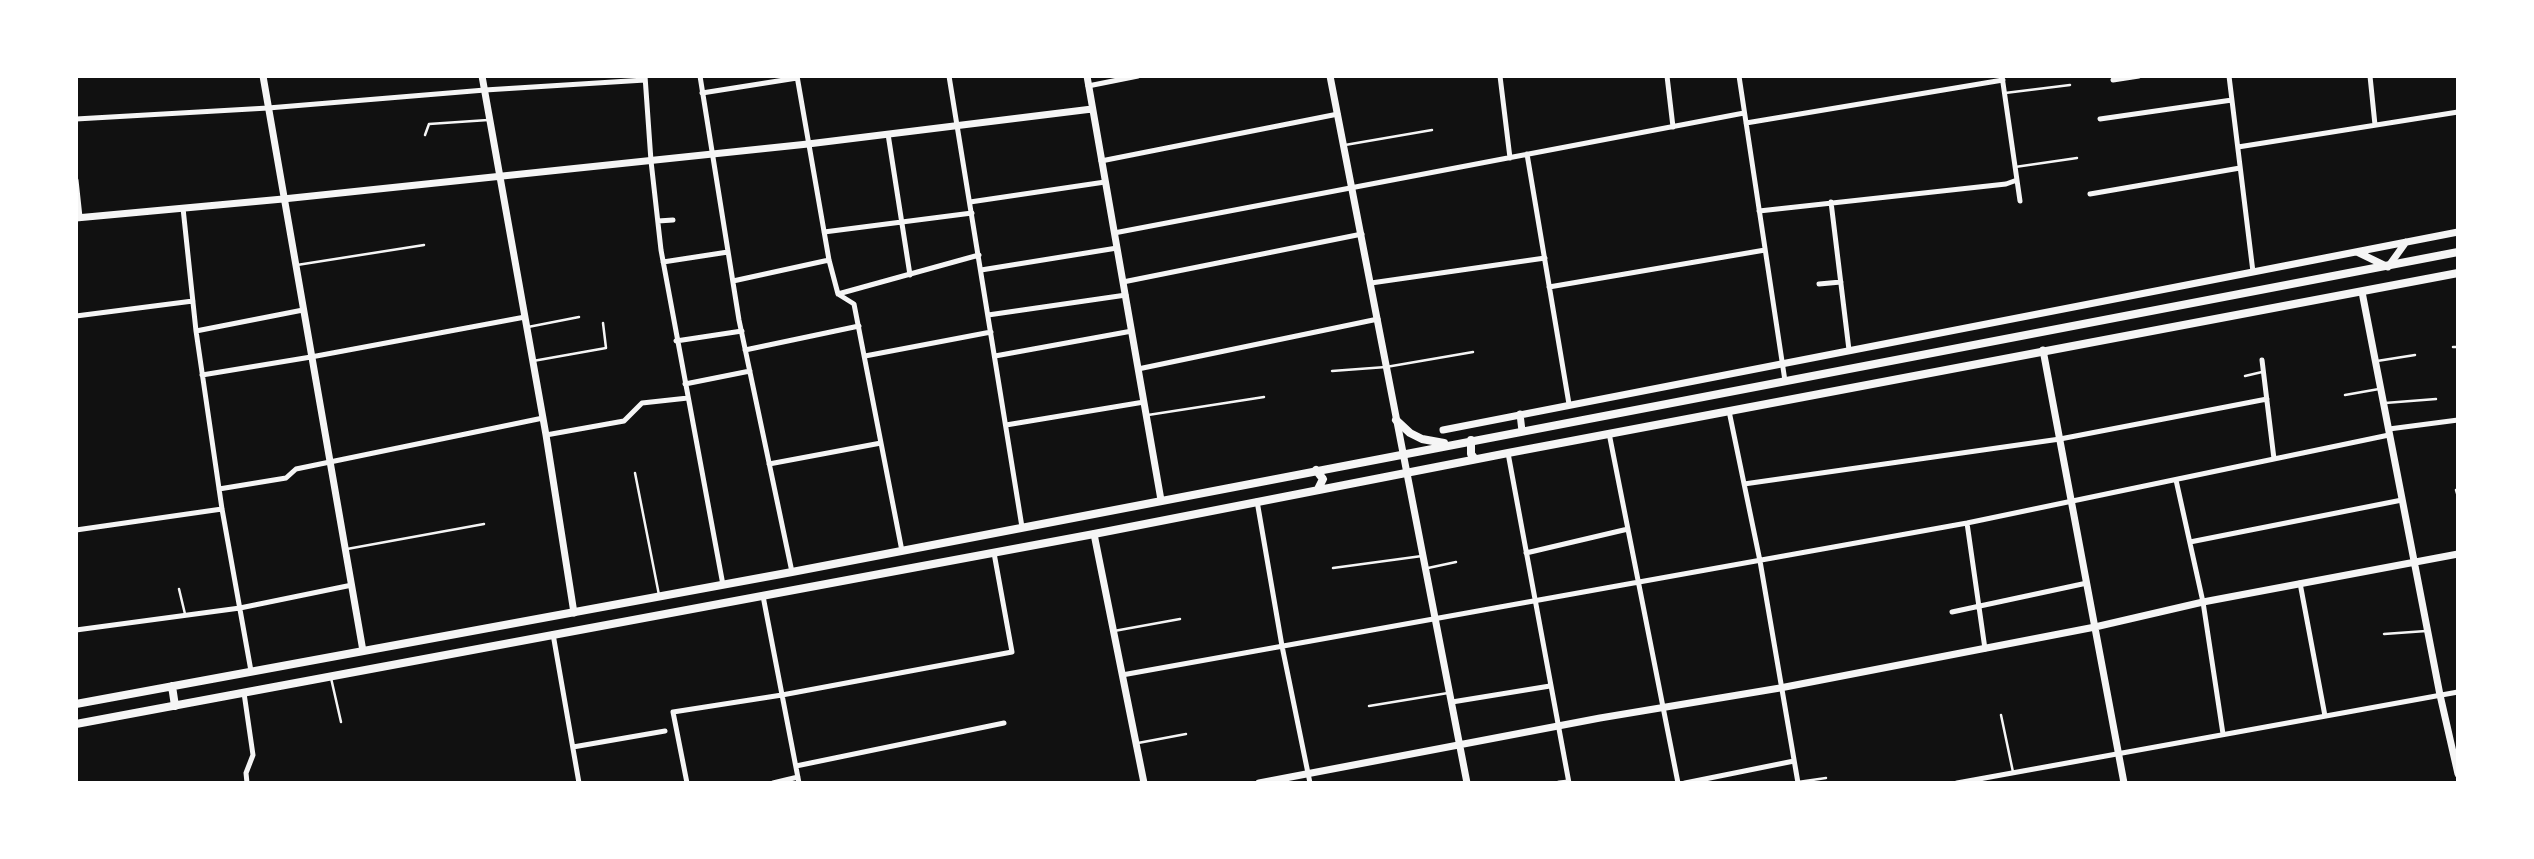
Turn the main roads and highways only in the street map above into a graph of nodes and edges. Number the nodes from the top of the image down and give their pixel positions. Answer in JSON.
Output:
{"nodes":[{"id":1,"x":2458,"y":252,"type":"edge"},
{"id":2,"x":2458,"y":273,"type":"edge"},
{"id":3,"x":1396,"y":420,"type":"road end"},
{"id":4,"x":1471,"y":440,"type":"junction"},
{"id":5,"x":1451,"y":444,"type":"junction"},
{"id":6,"x":1475,"y":459,"type":"junction"},
{"id":7,"x":1316,"y":470,"type":"junction"},
{"id":8,"x":1318,"y":489,"type":"junction"},
{"id":9,"x":172,"y":686,"type":"junction"},
{"id":10,"x":76,"y":704,"type":"edge"},
{"id":11,"x":175,"y":706,"type":"junction"},
{"id":12,"x":76,"y":724,"type":"edge"}],
"edges":[{"from":1,"to":4,"type":"main road"},
{"from":2,"to":6,"type":"main road"},
{"from":3,"to":5,"type":"main road"},
{"from":4,"to":5,"type":"main road"},
{"from":4,"to":6,"type":"main road"},
{"from":5,"to":7,"type":"main road"},
{"from":6,"to":8,"type":"main road"},
{"from":7,"to":8,"type":"main road"},
{"from":7,"to":9,"type":"main road"},
{"from":8,"to":11,"type":"main road"},
{"from":9,"to":10,"type":"main road"},
{"from":9,"to":11,"type":"main road"},
{"from":11,"to":12,"type":"main road"}]}
